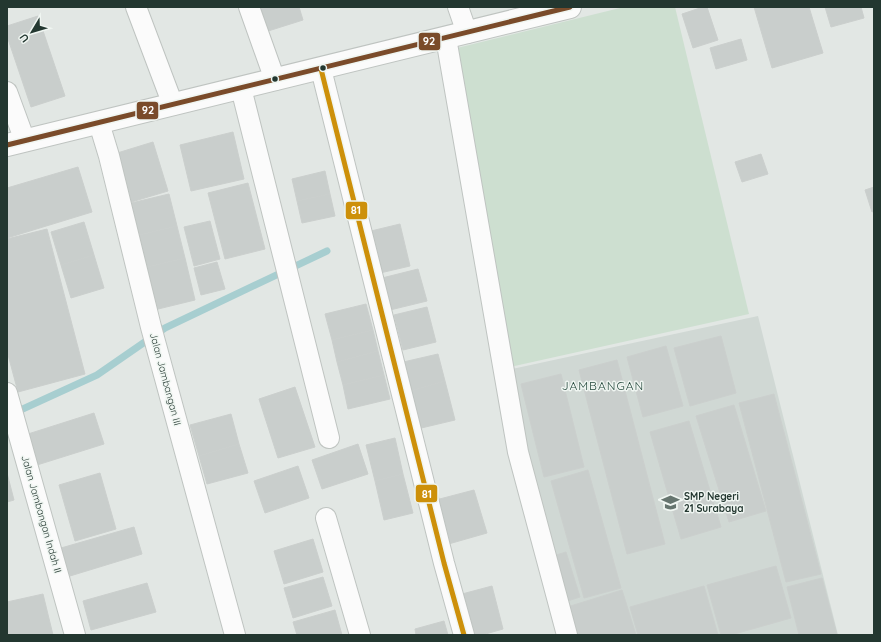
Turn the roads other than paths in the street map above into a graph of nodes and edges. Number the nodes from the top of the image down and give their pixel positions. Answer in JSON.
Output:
{"nodes":[{"id":1,"x":136,"y":7,"type":"edge"},
{"id":2,"x":249,"y":7,"type":"edge"},
{"id":3,"x":458,"y":7,"type":"edge"},
{"id":4,"x":570,"y":7,"type":"edge"},
{"id":5,"x":467,"y":32,"type":"junction"},
{"id":6,"x":446,"y":38,"type":"junction"},
{"id":7,"x":321,"y":69,"type":"junction"},
{"id":8,"x":275,"y":80,"type":"junction"},
{"id":9,"x":241,"y":88,"type":"junction"},
{"id":10,"x":7,"y":92,"type":"edge"},
{"id":11,"x":173,"y":105,"type":"junction"},
{"id":12,"x":99,"y":123,"type":"junction"},
{"id":13,"x":16,"y":143,"type":"edge"},
{"id":14,"x":8,"y":398,"type":"edge"},
{"id":15,"x":329,"y":438,"type":"dead end"},
{"id":16,"x":326,"y":518,"type":"dead end"},
{"id":17,"x":75,"y":635,"type":"edge"},
{"id":18,"x":235,"y":635,"type":"edge"},
{"id":19,"x":360,"y":635,"type":"edge"},
{"id":20,"x":464,"y":635,"type":"edge"},
{"id":21,"x":567,"y":635,"type":"edge"}],
"edges":[{"from":1,"to":11,"type":"street"},
{"from":2,"to":8,"type":"street"},
{"from":3,"to":5,"type":"street"},
{"from":4,"to":5,"type":"street"},
{"from":5,"to":6,"type":"street"},
{"from":6,"to":7,"type":"street"},
{"from":6,"to":21,"type":"street"},
{"from":7,"to":8,"type":"street"},
{"from":7,"to":20,"type":"street"},
{"from":8,"to":9,"type":"street"},
{"from":9,"to":11,"type":"street"},
{"from":9,"to":15,"type":"street"},
{"from":10,"to":13,"type":"street"},
{"from":11,"to":12,"type":"street"},
{"from":12,"to":13,"type":"street"},
{"from":12,"to":18,"type":"street","name":"Jalan Jambangan III"},
{"from":14,"to":17,"type":"street","name":"Jalan Jambangan Indah II"},
{"from":16,"to":19,"type":"street"}]}
